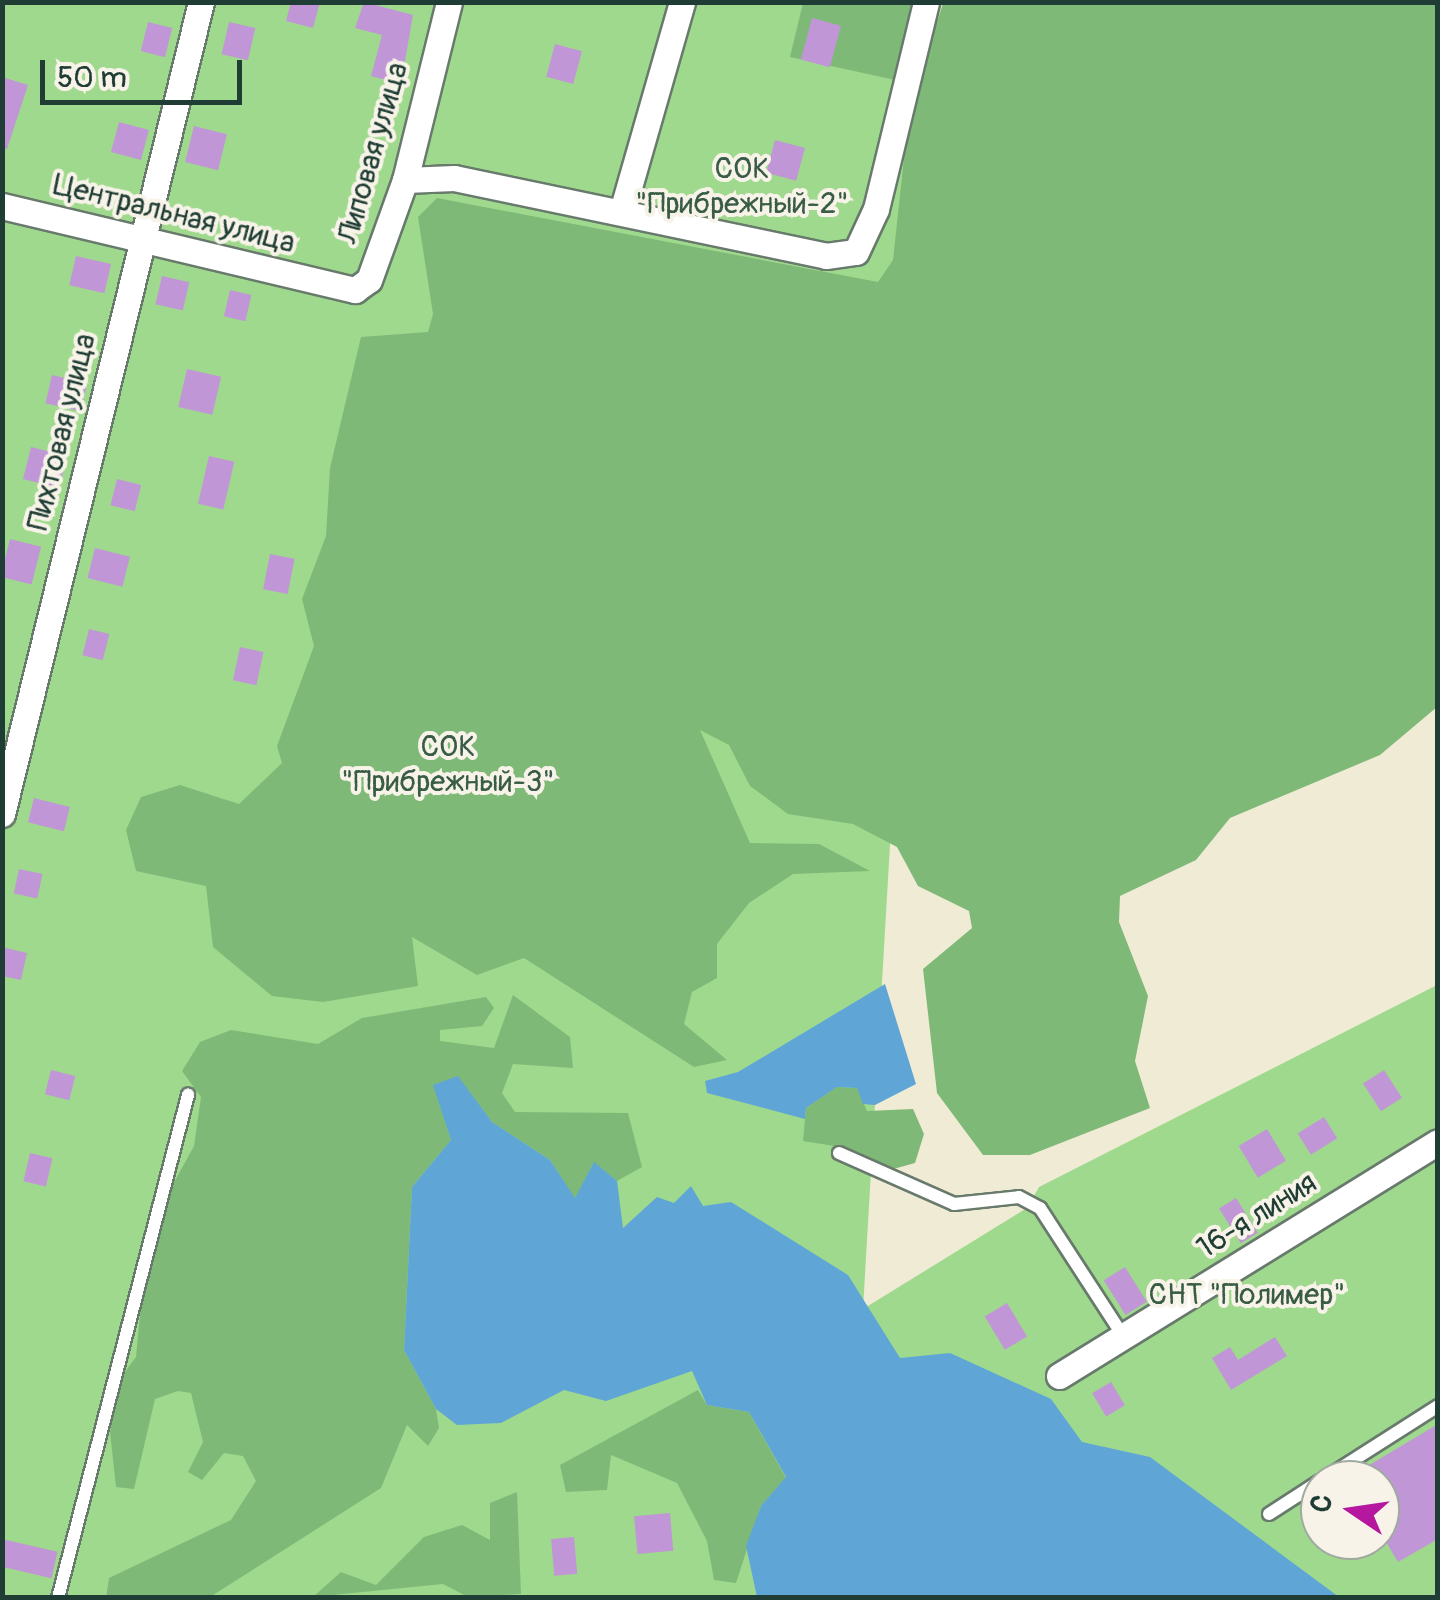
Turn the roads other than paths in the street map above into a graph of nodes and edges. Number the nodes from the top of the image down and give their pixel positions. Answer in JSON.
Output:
{"nodes":[{"id":1,"x":201,"y":2,"type":"edge"},
{"id":2,"x":449,"y":2,"type":"edge"},
{"id":3,"x":682,"y":2,"type":"edge"},
{"id":4,"x":926,"y":2,"type":"edge"},
{"id":5,"x":405,"y":180,"type":"junction"},
{"id":6,"x":2,"y":206,"type":"edge"},
{"id":7,"x":623,"y":208,"type":"junction"},
{"id":8,"x":145,"y":240,"type":"junction"},
{"id":9,"x":330,"y":286,"type":"joint"},
{"id":10,"x":2,"y":814,"type":"edge"},
{"id":11,"x":188,"y":1095,"type":"dead end"},
{"id":12,"x":1438,"y":1142,"type":"edge"},
{"id":13,"x":839,"y":1153,"type":"dead end"},
{"id":14,"x":1123,"y":1336,"type":"junction"},
{"id":15,"x":1060,"y":1376,"type":"dead end"},
{"id":16,"x":1438,"y":1406,"type":"edge"},
{"id":17,"x":1354,"y":1460,"type":"edge"},
{"id":18,"x":1300,"y":1494,"type":"edge"},
{"id":19,"x":1269,"y":1514,"type":"dead end"},
{"id":20,"x":58,"y":1598,"type":"edge"}],
"edges":[{"from":1,"to":8,"type":"street","name":"Пихтовая улица"},
{"from":2,"to":5,"type":"street","name":"Липовая улица"},
{"from":3,"to":7,"type":"street"},
{"from":4,"to":7,"type":"street"},
{"from":5,"to":7,"type":"street"},
{"from":5,"to":9,"type":"street","name":"Липовая улица"},
{"from":6,"to":8,"type":"street","name":"Центральная улица"},
{"from":8,"to":9,"type":"street","name":"Центральная улица"},
{"from":8,"to":10,"type":"street","name":"Пихтовая улица"},
{"from":11,"to":20,"type":"lane"},
{"from":12,"to":14,"type":"street","name":"16-я линия"},
{"from":13,"to":14,"type":"lane"},
{"from":14,"to":15,"type":"street","name":"16-я линия"},
{"from":16,"to":17,"type":"lane"},
{"from":18,"to":19,"type":"lane"}]}
